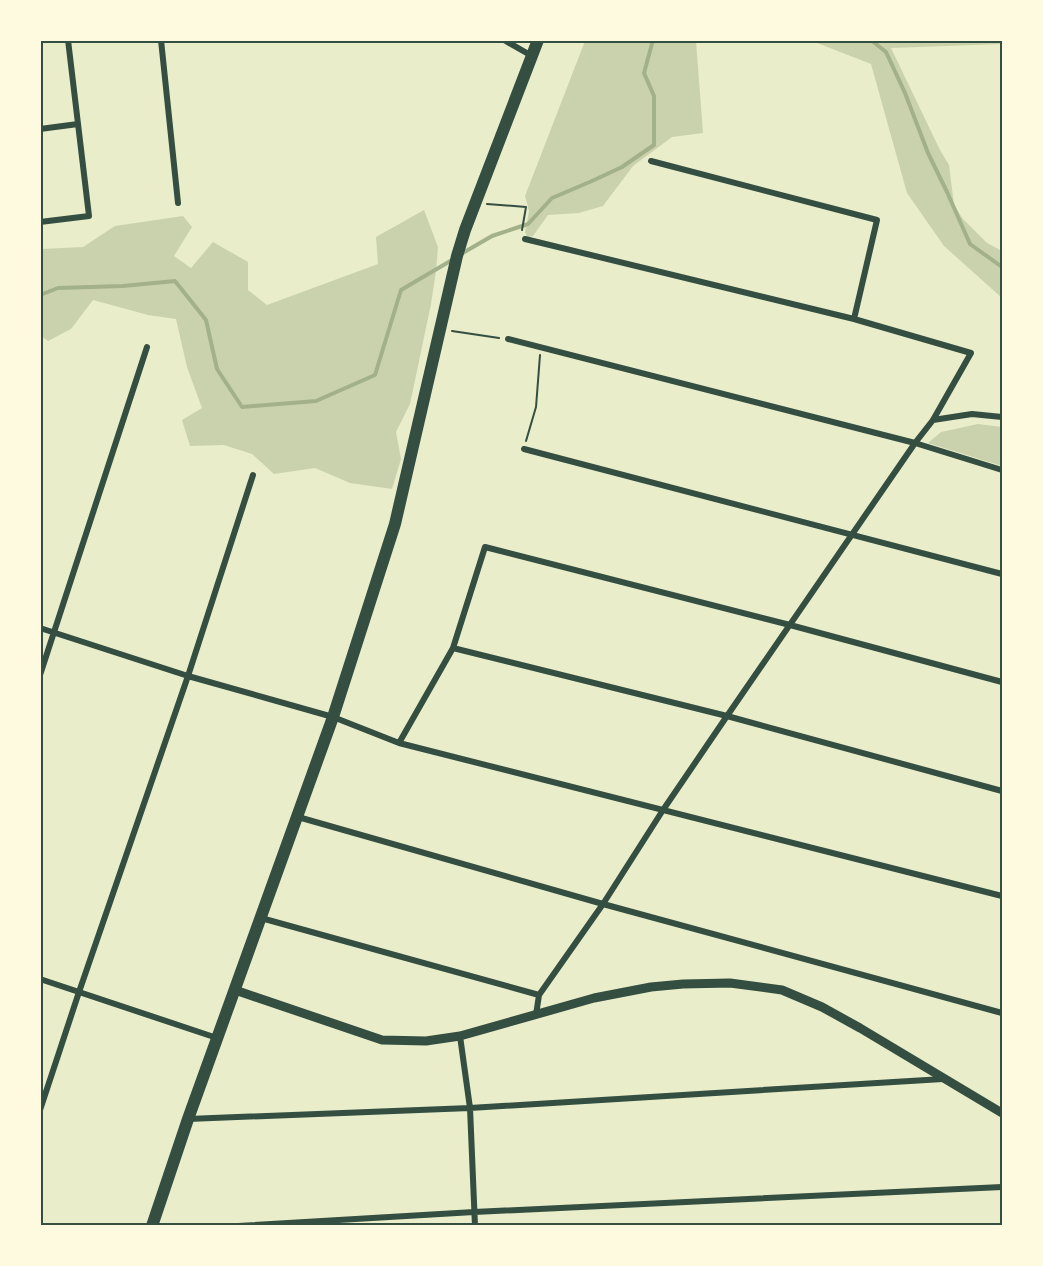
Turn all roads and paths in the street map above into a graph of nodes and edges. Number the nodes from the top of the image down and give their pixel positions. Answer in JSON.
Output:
{"nodes":[{"id":1,"x":68,"y":40,"type":"edge"},
{"id":2,"x":161,"y":40,"type":"edge"},
{"id":3,"x":504,"y":40,"type":"edge"},
{"id":4,"x":538,"y":40,"type":"edge"},
{"id":5,"x":532,"y":57,"type":"junction"},
{"id":6,"x":78,"y":124,"type":"junction"},
{"id":7,"x":40,"y":129,"type":"edge"},
{"id":8,"x":651,"y":161,"type":"dead end"},
{"id":9,"x":178,"y":203,"type":"dead end"},
{"id":10,"x":475,"y":203,"type":"junction"},
{"id":11,"x":40,"y":222,"type":"edge"},
{"id":12,"x":523,"y":235,"type":"joint"},
{"id":13,"x":854,"y":319,"type":"junction"},
{"id":14,"x":440,"y":329,"type":"junction"},
{"id":15,"x":508,"y":339,"type":"joint"},
{"id":16,"x":147,"y":347,"type":"dead end"},
{"id":17,"x":541,"y":347,"type":"junction"},
{"id":18,"x":1002,"y":417,"type":"edge"},
{"id":19,"x":933,"y":420,"type":"junction"},
{"id":20,"x":915,"y":443,"type":"junction"},
{"id":21,"x":524,"y":449,"type":"joint"},
{"id":22,"x":1002,"y":470,"type":"edge"},
{"id":23,"x":253,"y":474,"type":"dead end"},
{"id":24,"x":852,"y":534,"type":"junction"},
{"id":25,"x":1002,"y":574,"type":"edge"},
{"id":26,"x":790,"y":625,"type":"junction"},
{"id":27,"x":40,"y":628,"type":"edge"},
{"id":28,"x":55,"y":633,"type":"junction"},
{"id":29,"x":453,"y":648,"type":"junction"},
{"id":30,"x":40,"y":675,"type":"edge"},
{"id":31,"x":188,"y":676,"type":"junction"},
{"id":32,"x":1002,"y":682,"type":"edge"},
{"id":33,"x":727,"y":716,"type":"junction"},
{"id":34,"x":333,"y":717,"type":"junction"},
{"id":35,"x":399,"y":743,"type":"junction"},
{"id":36,"x":1002,"y":791,"type":"edge"},
{"id":37,"x":663,"y":810,"type":"junction"},
{"id":38,"x":298,"y":817,"type":"junction"},
{"id":39,"x":1002,"y":896,"type":"edge"},
{"id":40,"x":603,"y":904,"type":"junction"},
{"id":41,"x":261,"y":918,"type":"junction"},
{"id":42,"x":40,"y":979,"type":"edge"},
{"id":43,"x":235,"y":990,"type":"junction"},
{"id":44,"x":79,"y":992,"type":"junction"},
{"id":45,"x":539,"y":995,"type":"junction"},
{"id":46,"x":1002,"y":1013,"type":"edge"},
{"id":47,"x":536,"y":1015,"type":"junction"},
{"id":48,"x":460,"y":1036,"type":"junction"},
{"id":49,"x":218,"y":1039,"type":"junction"},
{"id":50,"x":943,"y":1079,"type":"junction"},
{"id":51,"x":470,"y":1108,"type":"junction"},
{"id":52,"x":40,"y":1110,"type":"edge"},
{"id":53,"x":1002,"y":1113,"type":"edge"},
{"id":54,"x":188,"y":1119,"type":"junction"},
{"id":55,"x":1002,"y":1187,"type":"edge"},
{"id":56,"x":474,"y":1212,"type":"junction"},
{"id":57,"x":152,"y":1226,"type":"edge"},
{"id":58,"x":238,"y":1226,"type":"edge"},
{"id":59,"x":475,"y":1226,"type":"edge"}],
"edges":[{"from":1,"to":6,"type":"street"},
{"from":2,"to":9,"type":"street"},
{"from":3,"to":5,"type":"street"},
{"from":4,"to":5,"type":"main road"},
{"from":5,"to":10,"type":"main road"},
{"from":6,"to":7,"type":"street"},
{"from":6,"to":11,"type":"street"},
{"from":8,"to":13,"type":"street"},
{"from":10,"to":12,"type":"path"},
{"from":10,"to":14,"type":"main road"},
{"from":12,"to":13,"type":"street"},
{"from":13,"to":19,"type":"street"},
{"from":14,"to":15,"type":"path"},
{"from":14,"to":34,"type":"main road"},
{"from":15,"to":17,"type":"street"},
{"from":16,"to":28,"type":"street"},
{"from":17,"to":20,"type":"street"},
{"from":17,"to":21,"type":"path"},
{"from":18,"to":19,"type":"street"},
{"from":19,"to":20,"type":"street"},
{"from":20,"to":22,"type":"street"},
{"from":20,"to":24,"type":"street"},
{"from":21,"to":24,"type":"street"},
{"from":23,"to":31,"type":"street"},
{"from":24,"to":25,"type":"street"},
{"from":24,"to":26,"type":"street"},
{"from":26,"to":29,"type":"street"},
{"from":26,"to":32,"type":"street"},
{"from":26,"to":33,"type":"street"},
{"from":27,"to":28,"type":"street"},
{"from":28,"to":30,"type":"street"},
{"from":28,"to":31,"type":"street"},
{"from":29,"to":33,"type":"street"},
{"from":29,"to":35,"type":"street"},
{"from":31,"to":34,"type":"street"},
{"from":31,"to":44,"type":"street"},
{"from":33,"to":36,"type":"street"},
{"from":33,"to":37,"type":"street"},
{"from":34,"to":35,"type":"street"},
{"from":34,"to":38,"type":"main road"},
{"from":35,"to":37,"type":"street"},
{"from":37,"to":39,"type":"street"},
{"from":37,"to":40,"type":"street"},
{"from":38,"to":40,"type":"street"},
{"from":38,"to":41,"type":"main road"},
{"from":40,"to":45,"type":"street"},
{"from":40,"to":46,"type":"street"},
{"from":41,"to":43,"type":"main road"},
{"from":41,"to":45,"type":"street"},
{"from":42,"to":44,"type":"street"},
{"from":43,"to":48,"type":"street"},
{"from":43,"to":49,"type":"main road"},
{"from":44,"to":49,"type":"street"},
{"from":44,"to":52,"type":"street"},
{"from":45,"to":47,"type":"street"},
{"from":47,"to":48,"type":"street"},
{"from":47,"to":50,"type":"street"},
{"from":48,"to":51,"type":"street"},
{"from":49,"to":54,"type":"main road"},
{"from":50,"to":51,"type":"street"},
{"from":50,"to":53,"type":"street"},
{"from":51,"to":54,"type":"street"},
{"from":51,"to":56,"type":"street"},
{"from":54,"to":57,"type":"main road"},
{"from":55,"to":56,"type":"street"},
{"from":56,"to":58,"type":"street"},
{"from":56,"to":59,"type":"street"}]}
